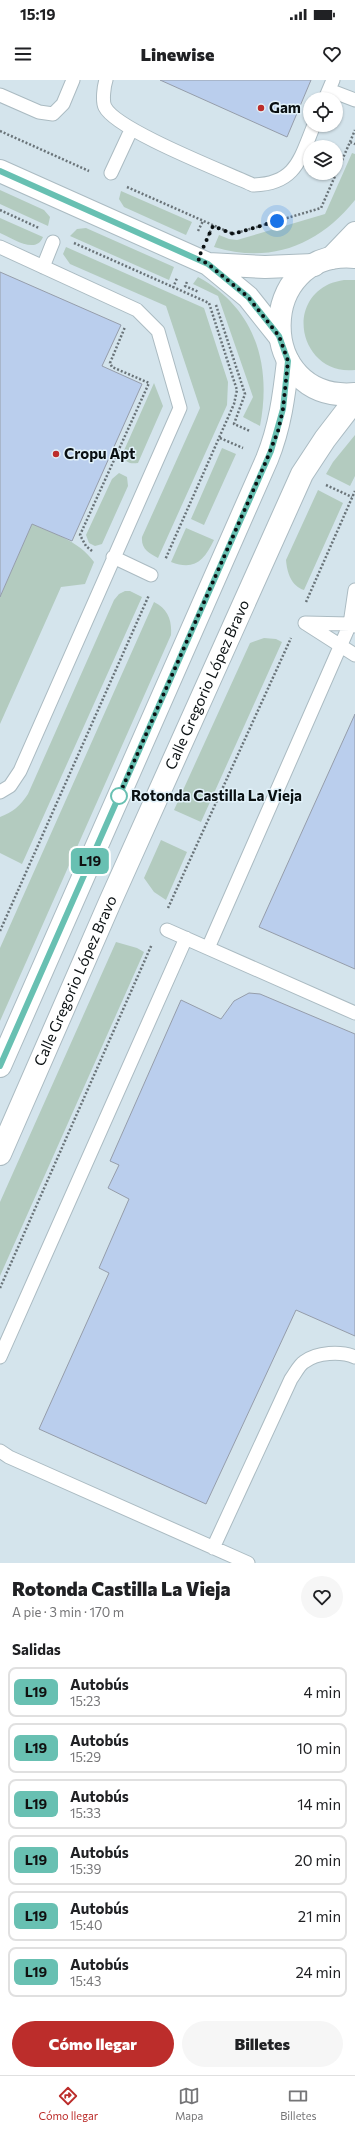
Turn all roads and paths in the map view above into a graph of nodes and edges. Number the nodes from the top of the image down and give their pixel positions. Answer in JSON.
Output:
{"nodes":[{"id":1,"x":73,"y":80,"type":"edge"},
{"id":2,"x":106,"y":80,"type":"edge"},
{"id":3,"x":329,"y":90,"type":"edge"},
{"id":4,"x":0,"y":95,"type":"edge"},
{"id":5,"x":355,"y":100,"type":"edge"},
{"id":6,"x":131,"y":130,"type":"junction"},
{"id":7,"x":355,"y":130,"type":"edge"},
{"id":8,"x":311,"y":132,"type":"edge"},
{"id":9,"x":350,"y":142,"type":"junction"},
{"id":10,"x":355,"y":144,"type":"edge"},
{"id":11,"x":0,"y":171,"type":"edge"},
{"id":12,"x":111,"y":173,"type":"dead end"},
{"id":13,"x":203,"y":221,"type":"dead end"},
{"id":14,"x":213,"y":226,"type":"junction"},
{"id":15,"x":355,"y":233,"type":"edge"},
{"id":16,"x":54,"y":242,"type":"dead end"},
{"id":17,"x":0,"y":247,"type":"edge"},
{"id":18,"x":355,"y":257,"type":"edge"},
{"id":19,"x":323,"y":261,"type":"junction"},
{"id":20,"x":203,"y":262,"type":"junction"},
{"id":21,"x":43,"y":267,"type":"junction"},
{"id":22,"x":200,"y":292,"type":"dead end"},
{"id":23,"x":214,"y":299,"type":"dead end"},
{"id":24,"x":122,"y":322,"type":"dead end"},
{"id":25,"x":279,"y":336,"type":"junction"},
{"id":26,"x":288,"y":361,"type":"junction"},
{"id":27,"x":355,"y":394,"type":"edge"},
{"id":28,"x":355,"y":400,"type":"edge"},
{"id":29,"x":220,"y":438,"type":"dead end"},
{"id":30,"x":274,"y":442,"type":"junction"},
{"id":31,"x":311,"y":459,"type":"junction"},
{"id":32,"x":328,"y":486,"type":"dead end"},
{"id":33,"x":355,"y":490,"type":"edge"},
{"id":34,"x":94,"y":553,"type":"dead end"},
{"id":35,"x":113,"y":557,"type":"junction"},
{"id":36,"x":163,"y":563,"type":"dead end"},
{"id":37,"x":151,"y":575,"type":"dead end"},
{"id":38,"x":355,"y":590,"type":"edge"},
{"id":39,"x":150,"y":592,"type":"dead end"},
{"id":40,"x":304,"y":607,"type":"dead end"},
{"id":41,"x":353,"y":625,"type":"edge"},
{"id":42,"x":292,"y":635,"type":"dead end"},
{"id":43,"x":349,"y":651,"type":"edge"},
{"id":44,"x":0,"y":792,"type":"edge"},
{"id":45,"x":166,"y":912,"type":"dead end"},
{"id":46,"x":167,"y":930,"type":"dead end"},
{"id":47,"x":0,"y":931,"type":"edge"},
{"id":48,"x":186,"y":938,"type":"junction"},
{"id":49,"x":153,"y":941,"type":"dead end"},
{"id":50,"x":208,"y":948,"type":"junction"},
{"id":51,"x":355,"y":1013,"type":"edge"},
{"id":52,"x":0,"y":1066,"type":"edge"},
{"id":53,"x":0,"y":1154,"type":"edge"},
{"id":54,"x":0,"y":1288,"type":"edge"},
{"id":55,"x":0,"y":1357,"type":"edge"},
{"id":56,"x":355,"y":1357,"type":"edge"},
{"id":57,"x":0,"y":1451,"type":"edge"},
{"id":58,"x":213,"y":1548,"type":"junction"},
{"id":59,"x":248,"y":1563,"type":"edge"}],
"edges":[{"from":1,"to":4,"type":"lane"},
{"from":2,"to":6,"type":"lane"},
{"from":3,"to":5,"type":"lane"},
{"from":6,"to":8,"type":"lane"},
{"from":6,"to":12,"type":"lane"},
{"from":7,"to":9,"type":"path"},
{"from":9,"to":10,"type":"path"},
{"from":9,"to":14,"type":"path"},
{"from":11,"to":20,"type":"main road"},
{"from":13,"to":14,"type":"path"},
{"from":14,"to":20,"type":"path"},
{"from":15,"to":19,"type":"main road"},
{"from":16,"to":21,"type":"lane"},
{"from":17,"to":21,"type":"lane"},
{"from":18,"to":19,"type":"main road"},
{"from":19,"to":20,"type":"main road"},
{"from":19,"to":25,"type":"main road"},
{"from":20,"to":22,"type":"path"},
{"from":20,"to":25,"type":"main road"},
{"from":21,"to":35,"type":"lane"},
{"from":23,"to":30,"type":"path"},
{"from":24,"to":34,"type":"path"},
{"from":25,"to":26,"type":"main road"},
{"from":26,"to":27,"type":"main road"},
{"from":26,"to":30,"type":"main road"},
{"from":28,"to":31,"type":"main road","name":"Calle Gregorio López Bravo"},
{"from":29,"to":36,"type":"path"},
{"from":30,"to":52,"type":"main road"},
{"from":31,"to":32,"type":"path"},
{"from":31,"to":53,"type":"main road","name":"Calle Gregorio López Bravo"},
{"from":33,"to":40,"type":"path"},
{"from":35,"to":37,"type":"lane"},
{"from":35,"to":44,"type":"lane"},
{"from":38,"to":41,"type":"lane"},
{"from":39,"to":47,"type":"path"},
{"from":41,"to":43,"type":"lane"},
{"from":41,"to":43,"type":"lane"},
{"from":42,"to":45,"type":"path"},
{"from":43,"to":50,"type":"lane"},
{"from":46,"to":48,"type":"lane"},
{"from":48,"to":50,"type":"lane"},
{"from":48,"to":55,"type":"lane"},
{"from":49,"to":54,"type":"path"},
{"from":50,"to":51,"type":"lane"},
{"from":56,"to":58,"type":"lane"},
{"from":57,"to":58,"type":"lane"},
{"from":58,"to":59,"type":"lane"}]}
